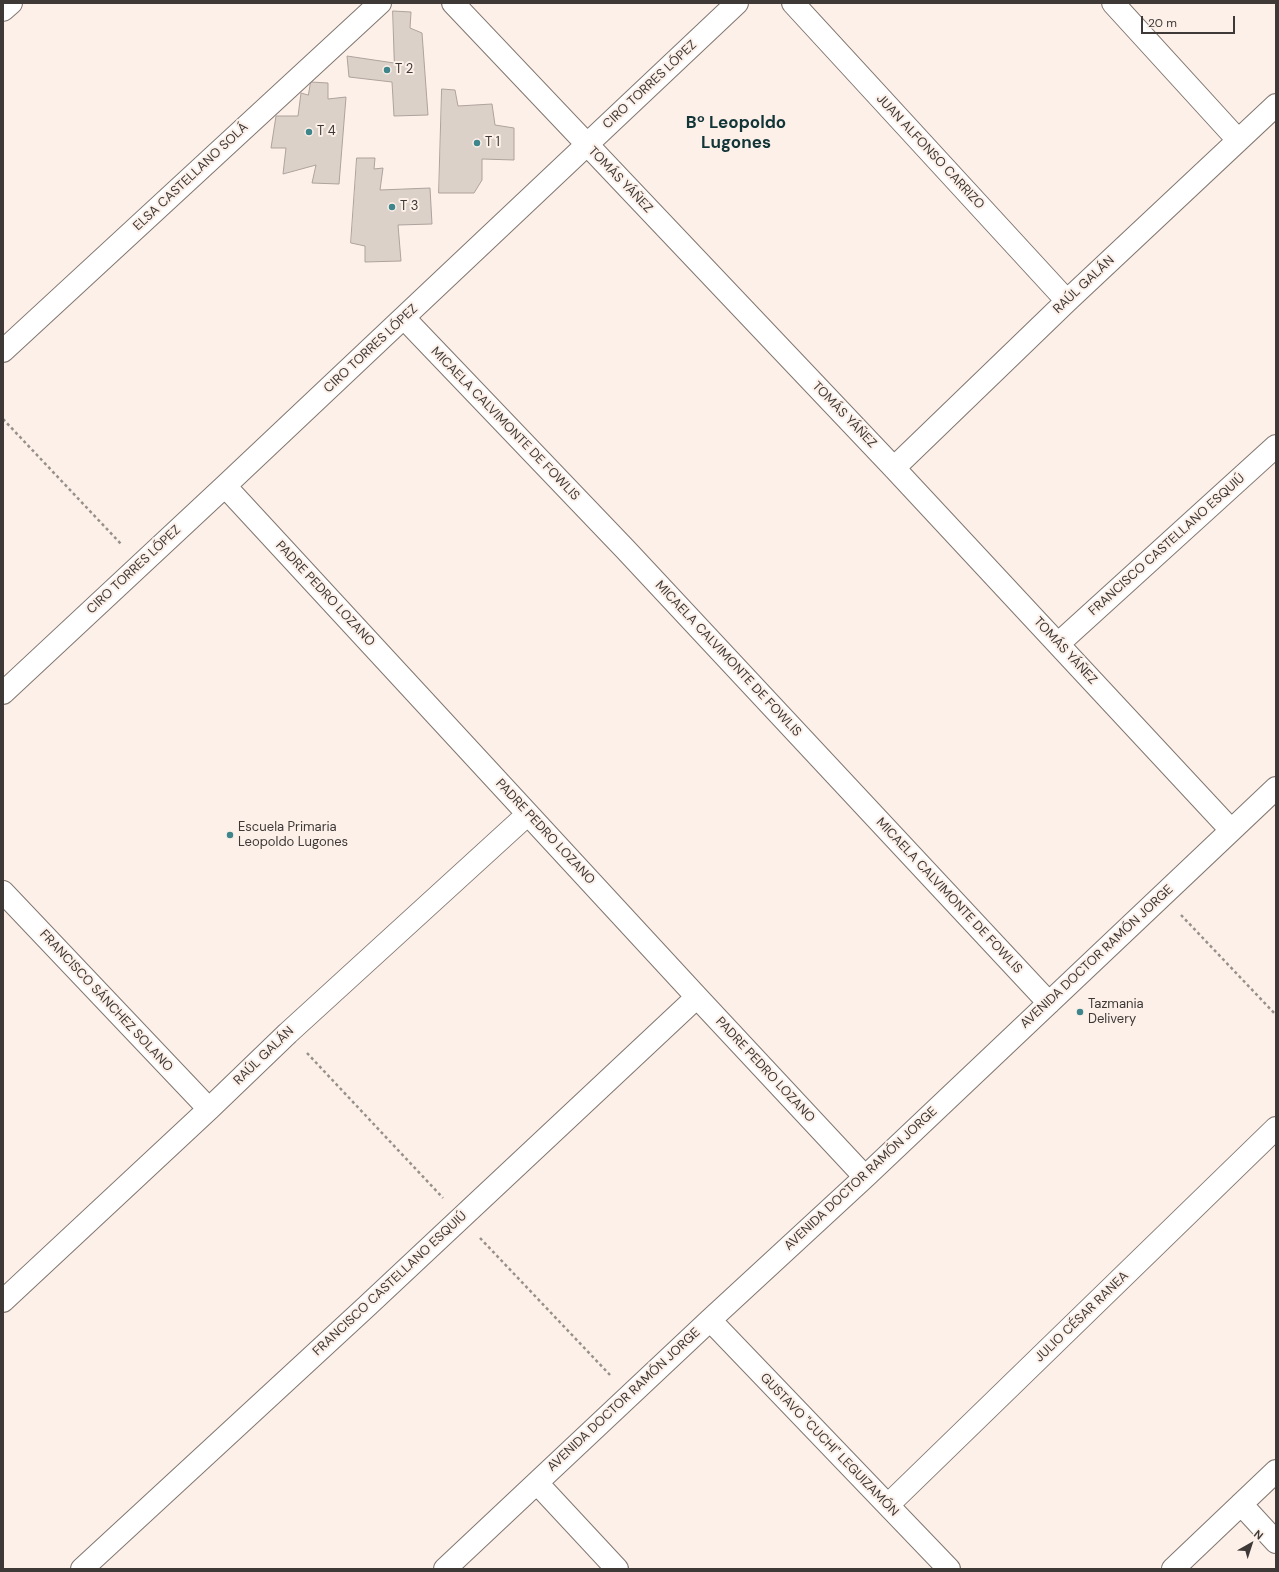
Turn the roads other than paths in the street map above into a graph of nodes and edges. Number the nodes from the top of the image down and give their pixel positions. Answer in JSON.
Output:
{"nodes":[{"id":1,"x":11,"y":3,"type":"edge"},
{"id":2,"x":380,"y":3,"type":"edge"},
{"id":3,"x":453,"y":3,"type":"edge"},
{"id":4,"x":737,"y":3,"type":"edge"},
{"id":5,"x":793,"y":3,"type":"edge"},
{"id":6,"x":1113,"y":3,"type":"edge"},
{"id":7,"x":3,"y":10,"type":"edge"},
{"id":8,"x":1276,"y":105,"type":"edge"},
{"id":9,"x":1238,"y":140,"type":"junction"},
{"id":10,"x":587,"y":145,"type":"junction"},
{"id":11,"x":1067,"y":301,"type":"junction"},
{"id":12,"x":404,"y":318,"type":"junction"},
{"id":13,"x":3,"y":351,"type":"edge"},
{"id":14,"x":1276,"y":446,"type":"edge"},
{"id":15,"x":894,"y":468,"type":"junction"},
{"id":16,"x":225,"y":486,"type":"junction"},
{"id":17,"x":1058,"y":644,"type":"junction"},
{"id":18,"x":3,"y":693,"type":"edge"},
{"id":19,"x":1276,"y":788,"type":"edge"},
{"id":20,"x":528,"y":814,"type":"junction"},
{"id":21,"x":1231,"y":830,"type":"junction"},
{"id":22,"x":3,"y":892,"type":"edge"},
{"id":23,"x":696,"y":996,"type":"junction"},
{"id":24,"x":1049,"y":1003,"type":"junction"},
{"id":25,"x":209,"y":1109,"type":"junction"},
{"id":26,"x":1276,"y":1128,"type":"edge"},
{"id":27,"x":865,"y":1177,"type":"junction"},
{"id":28,"x":7,"y":1288,"type":"edge"},
{"id":29,"x":710,"y":1320,"type":"junction"},
{"id":30,"x":1276,"y":1471,"type":"edge"},
{"id":31,"x":537,"y":1483,"type":"junction"},
{"id":32,"x":1241,"y":1504,"type":"junction"},
{"id":33,"x":888,"y":1505,"type":"junction"},
{"id":34,"x":1276,"y":1542,"type":"edge"},
{"id":35,"x":82,"y":1569,"type":"edge"},
{"id":36,"x":445,"y":1569,"type":"edge"},
{"id":37,"x":617,"y":1569,"type":"edge"},
{"id":38,"x":949,"y":1569,"type":"edge"},
{"id":39,"x":1173,"y":1569,"type":"edge"}],
"edges":[{"from":1,"to":7,"type":"street"},
{"from":2,"to":13,"type":"street","name":"ELSA CASTELLANO SOLÁ"},
{"from":3,"to":10,"type":"street","name":"TOMÁS YÁÑEZ"},
{"from":4,"to":10,"type":"street","name":"CIRO TORRES LÓPEZ"},
{"from":5,"to":11,"type":"street","name":"JUAN ALFONSO CARRIZO"},
{"from":6,"to":9,"type":"street"},
{"from":8,"to":9,"type":"street","name":"RAÚL GALÁN"},
{"from":9,"to":11,"type":"street","name":"RAÚL GALÁN"},
{"from":10,"to":12,"type":"street","name":"CIRO TORRES LÓPEZ"},
{"from":10,"to":15,"type":"street","name":"TOMÁS YÁÑEZ"},
{"from":11,"to":15,"type":"street","name":"RAÚL GALÁN"},
{"from":12,"to":16,"type":"street","name":"CIRO TORRES LÓPEZ"},
{"from":12,"to":24,"type":"street","name":"MICAELA CALVIMONTE DE FOWLIS"},
{"from":14,"to":17,"type":"street","name":"FRANCISCO CASTELLANO ESQUIÚ"},
{"from":15,"to":17,"type":"street","name":"TOMÁS YÁÑEZ"},
{"from":16,"to":18,"type":"street","name":"CIRO TORRES LÓPEZ"},
{"from":16,"to":20,"type":"street","name":"PADRE PEDRO LOZANO"},
{"from":17,"to":21,"type":"street","name":"TOMÁS YÁÑEZ"},
{"from":19,"to":21,"type":"street","name":"AVENIDA DOCTOR RAMÓN JORGE"},
{"from":20,"to":23,"type":"street","name":"PADRE PEDRO LOZANO"},
{"from":20,"to":25,"type":"street","name":"RAÚL GALÁN"},
{"from":21,"to":24,"type":"street","name":"AVENIDA DOCTOR RAMÓN JORGE"},
{"from":22,"to":25,"type":"street","name":"FRANCISCO SÁNCHEZ SOLANO"},
{"from":23,"to":27,"type":"street","name":"PADRE PEDRO LOZANO"},
{"from":23,"to":35,"type":"street","name":"FRANCISCO CASTELLANO ESQUIÚ"},
{"from":24,"to":27,"type":"street","name":"AVENIDA DOCTOR RAMÓN JORGE"},
{"from":25,"to":28,"type":"street","name":"RAÚL GALÁN"},
{"from":26,"to":33,"type":"street","name":"JULIO CÉSAR RANEA"},
{"from":27,"to":29,"type":"street","name":"AVENIDA DOCTOR RAMÓN JORGE"},
{"from":29,"to":31,"type":"street","name":"AVENIDA DOCTOR RAMÓN JORGE"},
{"from":29,"to":33,"type":"street","name":"GUSTAVO \"CUCHI\" LEGUIZAMÓN"},
{"from":30,"to":32,"type":"street"},
{"from":31,"to":36,"type":"street","name":"AVENIDA DOCTOR RAMÓN JORGE"},
{"from":31,"to":37,"type":"street"},
{"from":32,"to":34,"type":"street"},
{"from":32,"to":39,"type":"street"},
{"from":33,"to":38,"type":"street","name":"GUSTAVO \"CUCHI\" LEGUIZAMÓN"}]}
